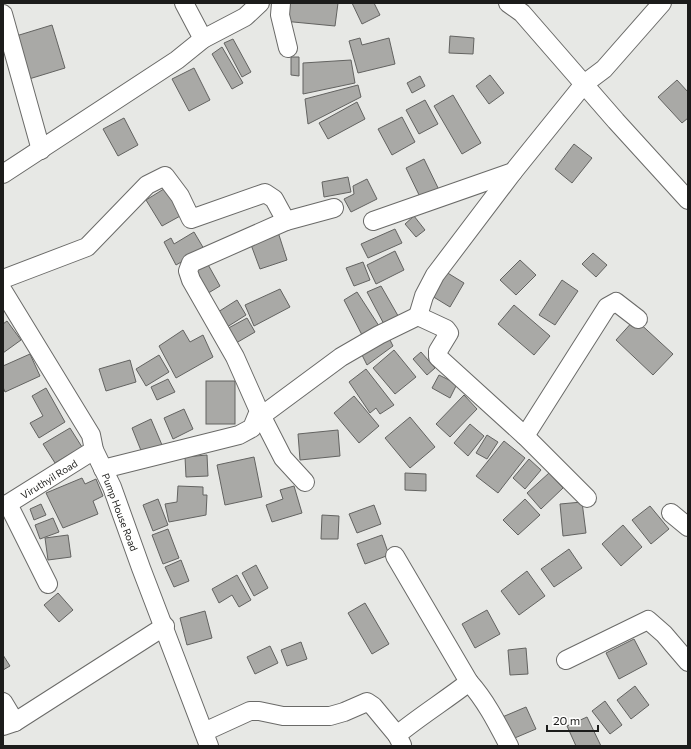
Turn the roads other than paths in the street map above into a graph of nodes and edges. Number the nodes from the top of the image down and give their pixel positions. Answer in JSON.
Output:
{"nodes":[{"id":1,"x":184,"y":3,"type":"edge"},
{"id":2,"x":260,"y":3,"type":"edge"},
{"id":3,"x":281,"y":3,"type":"edge"},
{"id":4,"x":508,"y":3,"type":"edge"},
{"id":5,"x":662,"y":3,"type":"edge"},
{"id":6,"x":3,"y":14,"type":"edge"},
{"id":7,"x":203,"y":39,"type":"junction"},
{"id":8,"x":288,"y":48,"type":"dead end"},
{"id":9,"x":584,"y":84,"type":"junction"},
{"id":10,"x":41,"y":150,"type":"junction"},
{"id":11,"x":513,"y":172,"type":"junction"},
{"id":12,"x":3,"y":174,"type":"edge"},
{"id":13,"x":688,"y":200,"type":"edge"},
{"id":14,"x":334,"y":208,"type":"dead end"},
{"id":15,"x":286,"y":221,"type":"junction"},
{"id":16,"x":373,"y":221,"type":"dead end"},
{"id":17,"x":3,"y":279,"type":"edge"},
{"id":18,"x":3,"y":291,"type":"edge"},
{"id":19,"x":418,"y":316,"type":"junction"},
{"id":20,"x":638,"y":319,"type":"dead end"},
{"id":21,"x":259,"y":411,"type":"junction"},
{"id":22,"x":525,"y":436,"type":"junction"},
{"id":23,"x":94,"y":450,"type":"junction"},
{"id":24,"x":103,"y":469,"type":"junction"},
{"id":25,"x":305,"y":482,"type":"dead end"},
{"id":26,"x":587,"y":498,"type":"dead end"},
{"id":27,"x":6,"y":506,"type":"edge"},
{"id":28,"x":671,"y":513,"type":"dead end"},
{"id":29,"x":688,"y":528,"type":"edge"},
{"id":30,"x":395,"y":556,"type":"dead end"},
{"id":31,"x":48,"y":584,"type":"dead end"},
{"id":32,"x":165,"y":626,"type":"junction"},
{"id":33,"x":566,"y":660,"type":"dead end"},
{"id":34,"x":688,"y":662,"type":"edge"},
{"id":35,"x":469,"y":682,"type":"junction"},
{"id":36,"x":3,"y":702,"type":"edge"},
{"id":37,"x":9,"y":724,"type":"edge"},
{"id":38,"x":207,"y":739,"type":"edge"},
{"id":39,"x":400,"y":741,"type":"edge"},
{"id":40,"x":509,"y":746,"type":"edge"}],
"edges":[{"from":1,"to":7,"type":"street"},
{"from":2,"to":7,"type":"street"},
{"from":3,"to":8,"type":"street"},
{"from":4,"to":9,"type":"street"},
{"from":5,"to":9,"type":"street"},
{"from":6,"to":10,"type":"street"},
{"from":7,"to":10,"type":"street"},
{"from":9,"to":11,"type":"street"},
{"from":9,"to":13,"type":"street"},
{"from":10,"to":12,"type":"street"},
{"from":11,"to":16,"type":"street"},
{"from":11,"to":19,"type":"street"},
{"from":14,"to":15,"type":"street"},
{"from":15,"to":17,"type":"street"},
{"from":15,"to":21,"type":"street"},
{"from":18,"to":23,"type":"street","name":"Pump House Road"},
{"from":19,"to":21,"type":"street"},
{"from":19,"to":22,"type":"street"},
{"from":20,"to":22,"type":"street"},
{"from":21,"to":24,"type":"street"},
{"from":21,"to":25,"type":"street"},
{"from":22,"to":26,"type":"street"},
{"from":23,"to":24,"type":"street","name":"Pump House Road"},
{"from":23,"to":27,"type":"street","name":"Viruthyil Road"},
{"from":24,"to":32,"type":"street","name":"Pump House Road"},
{"from":27,"to":31,"type":"street"},
{"from":28,"to":29,"type":"street"},
{"from":30,"to":35,"type":"street"},
{"from":32,"to":37,"type":"street"},
{"from":32,"to":38,"type":"street","name":"Pump House Road"},
{"from":33,"to":34,"type":"street"},
{"from":35,"to":39,"type":"street"},
{"from":35,"to":40,"type":"street"},
{"from":36,"to":37,"type":"street"},
{"from":38,"to":39,"type":"street"}]}
